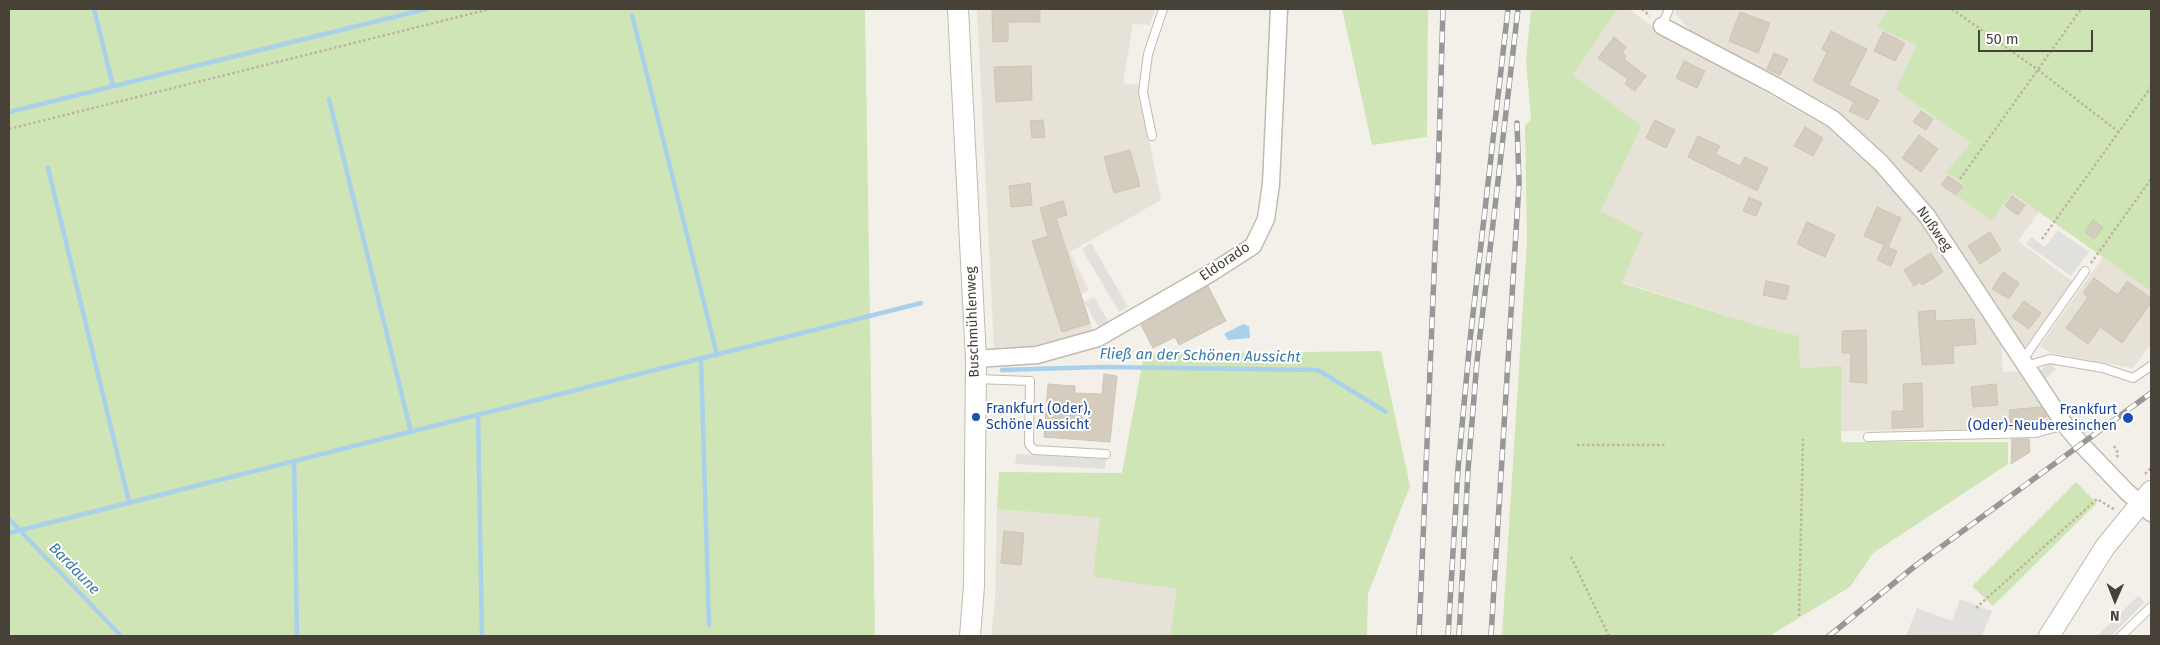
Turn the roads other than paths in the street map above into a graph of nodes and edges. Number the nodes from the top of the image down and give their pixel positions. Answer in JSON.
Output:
{"nodes":[{"id":1,"x":958,"y":9,"type":"edge"},
{"id":2,"x":1163,"y":9,"type":"edge"},
{"id":3,"x":1279,"y":9,"type":"edge"},
{"id":4,"x":1669,"y":9,"type":"edge"},
{"id":5,"x":1662,"y":26,"type":"joint"},
{"id":6,"x":1152,"y":136,"type":"dead end"},
{"id":7,"x":2085,"y":271,"type":"road end"},
{"id":8,"x":976,"y":359,"type":"junction"},
{"id":9,"x":2023,"y":363,"type":"junction"},
{"id":10,"x":2151,"y":366,"type":"edge"},
{"id":11,"x":976,"y":379,"type":"junction"},
{"id":12,"x":2065,"y":425,"type":"junction"},
{"id":13,"x":1868,"y":437,"type":"dead end"},
{"id":14,"x":1106,"y":454,"type":"dead end"},
{"id":15,"x":2148,"y":502,"type":"edge"},
{"id":16,"x":2151,"y":607,"type":"edge"},
{"id":17,"x":970,"y":636,"type":"edge"},
{"id":18,"x":2049,"y":636,"type":"edge"},
{"id":19,"x":2121,"y":636,"type":"edge"}],
"edges":[{"from":1,"to":8,"type":"street","name":"Buschmühlenweg"},
{"from":2,"to":6,"type":"lane"},
{"from":3,"to":8,"type":"street","name":"Eldorado"},
{"from":4,"to":5,"type":"lane"},
{"from":5,"to":9,"type":"street","name":"Nußweg"},
{"from":7,"to":9,"type":"lane"},
{"from":8,"to":11,"type":"street","name":"Buschmühlenweg"},
{"from":9,"to":10,"type":"lane"},
{"from":9,"to":12,"type":"street","name":"Nußweg"},
{"from":11,"to":14,"type":"lane"},
{"from":11,"to":17,"type":"street","name":"Buschmühlenweg"},
{"from":12,"to":13,"type":"lane"},
{"from":12,"to":15,"type":"street","name":"Nußweg"},
{"from":15,"to":18,"type":"street"},
{"from":16,"to":19,"type":"lane"}]}
